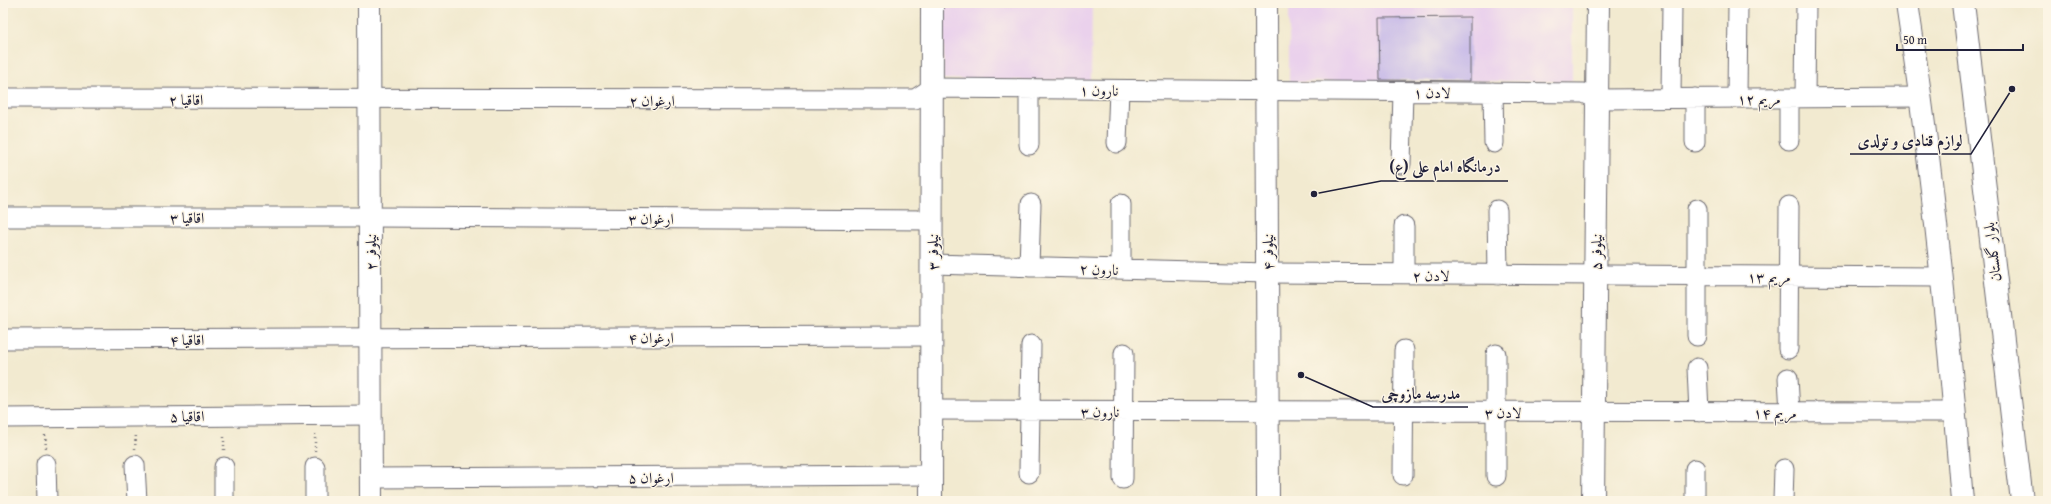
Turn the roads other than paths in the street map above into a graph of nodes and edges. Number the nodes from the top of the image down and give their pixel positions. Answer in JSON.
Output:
{"nodes":[{"id":1,"x":369,"y":3,"type":"edge"},
{"id":2,"x":932,"y":3,"type":"edge"},
{"id":3,"x":1266,"y":3,"type":"edge"},
{"id":4,"x":1598,"y":3,"type":"edge"},
{"id":5,"x":1672,"y":3,"type":"edge"},
{"id":6,"x":1738,"y":3,"type":"edge"},
{"id":7,"x":1806,"y":3,"type":"edge"},
{"id":8,"x":1907,"y":3,"type":"edge"},
{"id":9,"x":1963,"y":3,"type":"edge"},
{"id":10,"x":932,"y":88,"type":"junction"},
{"id":11,"x":1029,"y":89,"type":"junction"},
{"id":12,"x":1119,"y":90,"type":"junction"},
{"id":13,"x":1266,"y":91,"type":"junction"},
{"id":14,"x":1402,"y":92,"type":"junction"},
{"id":15,"x":1493,"y":92,"type":"junction"},
{"id":16,"x":1921,"y":97,"type":"junction"},
{"id":17,"x":3,"y":98,"type":"edge"},
{"id":18,"x":1597,"y":98,"type":"junction"},
{"id":19,"x":1671,"y":98,"type":"junction"},
{"id":20,"x":1695,"y":98,"type":"junction"},
{"id":21,"x":1737,"y":98,"type":"junction"},
{"id":22,"x":1797,"y":98,"type":"junction"},
{"id":23,"x":370,"y":100,"type":"junction"},
{"id":24,"x":1789,"y":140,"type":"dead end"},
{"id":25,"x":1695,"y":142,"type":"dead end"},
{"id":26,"x":1117,"y":143,"type":"dead end"},
{"id":27,"x":1494,"y":143,"type":"dead end"},
{"id":28,"x":1029,"y":145,"type":"dead end"},
{"id":29,"x":1401,"y":164,"type":"dead end"},
{"id":30,"x":1031,"y":204,"type":"dead end"},
{"id":31,"x":1121,"y":204,"type":"dead end"},
{"id":32,"x":1789,"y":206,"type":"dead end"},
{"id":33,"x":1697,"y":209,"type":"dead end"},
{"id":34,"x":1497,"y":210,"type":"dead end"},
{"id":35,"x":370,"y":217,"type":"junction"},
{"id":36,"x":3,"y":218,"type":"edge"},
{"id":37,"x":932,"y":220,"type":"junction"},
{"id":38,"x":1404,"y":226,"type":"dead end"},
{"id":39,"x":932,"y":264,"type":"junction"},
{"id":40,"x":1029,"y":267,"type":"junction"},
{"id":41,"x":1121,"y":269,"type":"junction"},
{"id":42,"x":1267,"y":273,"type":"junction"},
{"id":43,"x":1404,"y":274,"type":"junction"},
{"id":44,"x":1498,"y":275,"type":"junction"},
{"id":45,"x":1596,"y":276,"type":"junction"},
{"id":46,"x":1697,"y":276,"type":"junction"},
{"id":47,"x":1790,"y":276,"type":"junction"},
{"id":48,"x":1942,"y":277,"type":"junction"},
{"id":49,"x":932,"y":336,"type":"junction"},
{"id":50,"x":1697,"y":336,"type":"dead end"},
{"id":51,"x":370,"y":338,"type":"junction"},
{"id":52,"x":3,"y":339,"type":"edge"},
{"id":53,"x":1032,"y":345,"type":"dead end"},
{"id":54,"x":1788,"y":349,"type":"dead end"},
{"id":55,"x":1404,"y":350,"type":"dead end"},
{"id":56,"x":1124,"y":353,"type":"dead end"},
{"id":57,"x":1496,"y":354,"type":"dead end"},
{"id":58,"x":1697,"y":368,"type":"dead end"},
{"id":59,"x":1788,"y":378,"type":"dead end"},
{"id":60,"x":931,"y":410,"type":"junction"},
{"id":61,"x":1030,"y":411,"type":"junction"},
{"id":62,"x":1123,"y":411,"type":"junction"},
{"id":63,"x":1268,"y":412,"type":"junction"},
{"id":64,"x":1404,"y":412,"type":"junction"},
{"id":65,"x":1496,"y":412,"type":"junction"},
{"id":66,"x":1594,"y":412,"type":"junction"},
{"id":67,"x":1699,"y":412,"type":"junction"},
{"id":68,"x":1790,"y":412,"type":"junction"},
{"id":69,"x":1955,"y":412,"type":"junction"},
{"id":70,"x":371,"y":415,"type":"junction"},
{"id":71,"x":3,"y":418,"type":"edge"},
{"id":72,"x":46,"y":464,"type":"road end"},
{"id":73,"x":135,"y":465,"type":"road end"},
{"id":74,"x":224,"y":467,"type":"road end"},
{"id":75,"x":315,"y":468,"type":"road end"},
{"id":76,"x":1695,"y":469,"type":"dead end"},
{"id":77,"x":1784,"y":469,"type":"dead end"},
{"id":78,"x":1029,"y":472,"type":"dead end"},
{"id":79,"x":931,"y":475,"type":"junction"},
{"id":80,"x":1403,"y":475,"type":"dead end"},
{"id":81,"x":1496,"y":476,"type":"dead end"},
{"id":82,"x":371,"y":478,"type":"junction"},
{"id":83,"x":1123,"y":479,"type":"dead end"},
{"id":84,"x":47,"y":501,"type":"edge"},
{"id":85,"x":137,"y":501,"type":"edge"},
{"id":86,"x":224,"y":501,"type":"edge"},
{"id":87,"x":315,"y":501,"type":"edge"},
{"id":88,"x":371,"y":501,"type":"edge"},
{"id":89,"x":931,"y":501,"type":"edge"},
{"id":90,"x":1268,"y":501,"type":"edge"},
{"id":91,"x":1593,"y":501,"type":"edge"},
{"id":92,"x":1695,"y":501,"type":"edge"},
{"id":93,"x":1783,"y":501,"type":"edge"},
{"id":94,"x":1962,"y":501,"type":"edge"},
{"id":95,"x":2022,"y":501,"type":"edge"}],
"edges":[{"from":1,"to":23,"type":"street","name":"نیلوفر ۲"},
{"from":2,"to":10,"type":"street","name":"نیلوفر ۳"},
{"from":3,"to":13,"type":"street","name":"نیلوفر ۴"},
{"from":4,"to":18,"type":"street","name":"نیلوفر ۵"},
{"from":5,"to":19,"type":"street"},
{"from":6,"to":21,"type":"street"},
{"from":7,"to":22,"type":"street"},
{"from":8,"to":16,"type":"street"},
{"from":9,"to":95,"type":"street","name":"بلوار گلستان"},
{"from":10,"to":11,"type":"street","name":"نارون ۱"},
{"from":10,"to":23,"type":"street","name":"ارغوان ۲"},
{"from":10,"to":37,"type":"street","name":"نیلوفر ۳"},
{"from":11,"to":12,"type":"street","name":"نارون ۱"},
{"from":11,"to":28,"type":"street"},
{"from":12,"to":13,"type":"street","name":"نارون ۱"},
{"from":12,"to":26,"type":"street"},
{"from":13,"to":14,"type":"street","name":"لادن ۱"},
{"from":13,"to":42,"type":"street","name":"نیلوفر ۴"},
{"from":14,"to":15,"type":"street","name":"لادن ۱"},
{"from":14,"to":29,"type":"street"},
{"from":15,"to":18,"type":"street","name":"لادن ۱"},
{"from":15,"to":27,"type":"street"},
{"from":16,"to":22,"type":"street","name":"مریم ۱۲"},
{"from":16,"to":48,"type":"street"},
{"from":17,"to":23,"type":"street","name":"اقاقیا ۲"},
{"from":18,"to":19,"type":"street","name":"مریم ۱۲"},
{"from":18,"to":45,"type":"street","name":"نیلوفر ۵"},
{"from":19,"to":20,"type":"street","name":"مریم ۱۲"},
{"from":20,"to":21,"type":"street","name":"مریم ۱۲"},
{"from":20,"to":25,"type":"street"},
{"from":21,"to":22,"type":"street","name":"مریم ۱۲"},
{"from":22,"to":24,"type":"street"},
{"from":23,"to":35,"type":"street","name":"نیلوفر ۲"},
{"from":30,"to":40,"type":"street"},
{"from":31,"to":41,"type":"street"},
{"from":32,"to":47,"type":"street"},
{"from":33,"to":46,"type":"street"},
{"from":34,"to":44,"type":"street"},
{"from":35,"to":36,"type":"street","name":"اقاقیا ۳"},
{"from":35,"to":37,"type":"street","name":"ارغوان ۳"},
{"from":35,"to":51,"type":"street","name":"نیلوفر ۲"},
{"from":37,"to":39,"type":"street","name":"نیلوفر ۳"},
{"from":38,"to":43,"type":"street"},
{"from":39,"to":40,"type":"street","name":"نارون ۲"},
{"from":39,"to":49,"type":"street","name":"نیلوفر ۳"},
{"from":40,"to":41,"type":"street","name":"نارون ۲"},
{"from":41,"to":42,"type":"street","name":"نارون ۲"},
{"from":42,"to":43,"type":"street","name":"لادن ۲"},
{"from":42,"to":63,"type":"street","name":"نیلوفر ۴"},
{"from":43,"to":44,"type":"street","name":"لادن ۲"},
{"from":44,"to":45,"type":"street","name":"لادن ۲"},
{"from":45,"to":46,"type":"street","name":"مریم ۱۳"},
{"from":45,"to":66,"type":"street","name":"نیلوفر ۵"},
{"from":46,"to":47,"type":"street","name":"مریم ۱۳"},
{"from":46,"to":50,"type":"street"},
{"from":47,"to":48,"type":"street","name":"مریم ۱۳"},
{"from":47,"to":54,"type":"street"},
{"from":48,"to":69,"type":"street"},
{"from":49,"to":51,"type":"street","name":"ارغوان ۴"},
{"from":49,"to":60,"type":"street","name":"نیلوفر ۳"},
{"from":51,"to":52,"type":"street","name":"اقاقیا ۴"},
{"from":51,"to":70,"type":"street","name":"نیلوفر ۲"},
{"from":53,"to":61,"type":"street"},
{"from":55,"to":64,"type":"street"},
{"from":56,"to":62,"type":"street"},
{"from":57,"to":65,"type":"street"},
{"from":58,"to":67,"type":"street"},
{"from":59,"to":68,"type":"street"},
{"from":60,"to":61,"type":"street","name":"نارون ۳"},
{"from":60,"to":79,"type":"street","name":"نیلوفر ۳"},
{"from":61,"to":62,"type":"street","name":"نارون ۳"},
{"from":61,"to":78,"type":"street"},
{"from":62,"to":63,"type":"street","name":"نارون ۳"},
{"from":62,"to":83,"type":"street"},
{"from":63,"to":64,"type":"street","name":"لادن ۳"},
{"from":63,"to":90,"type":"street","name":"نیلوفر ۴"},
{"from":64,"to":65,"type":"street","name":"لادن ۳"},
{"from":64,"to":80,"type":"street"},
{"from":65,"to":66,"type":"street","name":"لادن ۳"},
{"from":65,"to":81,"type":"street"},
{"from":66,"to":67,"type":"street","name":"مریم ۱۴"},
{"from":66,"to":91,"type":"street","name":"نیلوفر ۵"},
{"from":67,"to":68,"type":"street","name":"مریم ۱۴"},
{"from":68,"to":69,"type":"street","name":"مریم ۱۴"},
{"from":69,"to":94,"type":"street"},
{"from":70,"to":71,"type":"street","name":"اقاقیا ۵"},
{"from":70,"to":82,"type":"street","name":"نیلوفر ۲"},
{"from":72,"to":84,"type":"street"},
{"from":73,"to":85,"type":"street"},
{"from":74,"to":86,"type":"street"},
{"from":75,"to":87,"type":"street"},
{"from":76,"to":92,"type":"street"},
{"from":77,"to":93,"type":"street"},
{"from":79,"to":82,"type":"street","name":"ارغوان ۵"},
{"from":79,"to":89,"type":"street","name":"نیلوفر ۳"},
{"from":82,"to":88,"type":"street","name":"نیلوفر ۲"}]}
